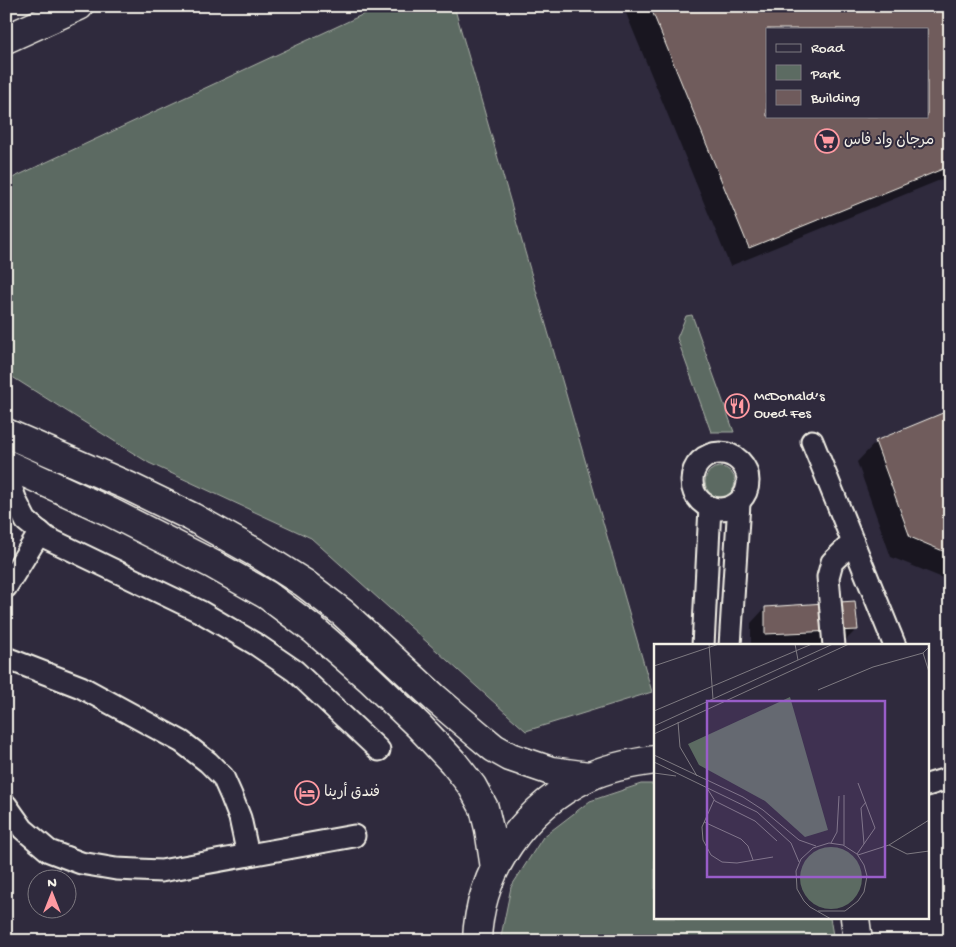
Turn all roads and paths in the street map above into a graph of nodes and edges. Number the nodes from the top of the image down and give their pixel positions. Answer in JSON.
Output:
{"nodes":[{"id":1,"x":79,"y":6,"type":"edge"},
{"id":2,"x":6,"y":39,"type":"edge"},
{"id":3,"x":6,"y":433,"type":"edge"},
{"id":4,"x":812,"y":441,"type":"dead end"},
{"id":5,"x":6,"y":464,"type":"edge"},
{"id":6,"x":6,"y":473,"type":"edge"},
{"id":7,"x":739,"y":502,"type":"junction"},
{"id":8,"x":710,"y":507,"type":"junction"},
{"id":9,"x":40,"y":532,"type":"junction"},
{"id":10,"x":853,"y":542,"type":"junction"},
{"id":11,"x":6,"y":588,"type":"edge"},
{"id":12,"x":702,"y":644,"type":"edge"},
{"id":13,"x":730,"y":644,"type":"edge"},
{"id":14,"x":834,"y":644,"type":"edge"},
{"id":15,"x":894,"y":644,"type":"edge"},
{"id":16,"x":6,"y":658,"type":"edge"},
{"id":17,"x":379,"y":750,"type":"dead end"},
{"id":18,"x":654,"y":760,"type":"edge"},
{"id":19,"x":589,"y":776,"type":"junction"},
{"id":20,"x":950,"y":778,"type":"edge"},
{"id":21,"x":928,"y":785,"type":"edge"},
{"id":22,"x":6,"y":805,"type":"edge"},
{"id":23,"x":354,"y":836,"type":"dead end"},
{"id":24,"x":248,"y":855,"type":"junction"},
{"id":25,"x":495,"y":868,"type":"junction"},
{"id":26,"x":855,"y":920,"type":"edge"},
{"id":27,"x":477,"y":941,"type":"edge"},
{"id":28,"x":858,"y":941,"type":"edge"}],
"edges":[{"from":1,"to":2,"type":"main road"},
{"from":3,"to":19,"type":"main road"},
{"from":4,"to":10,"type":"street"},
{"from":5,"to":25,"type":"main road"},
{"from":6,"to":9,"type":"street"},
{"from":7,"to":8,"type":"street"},
{"from":7,"to":8,"type":"street"},
{"from":7,"to":13,"type":"street"},
{"from":8,"to":12,"type":"street"},
{"from":9,"to":11,"type":"street"},
{"from":9,"to":17,"type":"street"},
{"from":10,"to":14,"type":"street"},
{"from":10,"to":15,"type":"street"},
{"from":16,"to":24,"type":"street"},
{"from":18,"to":19,"type":"main road"},
{"from":19,"to":25,"type":"main road"},
{"from":20,"to":21,"type":"street"},
{"from":22,"to":24,"type":"street"},
{"from":23,"to":24,"type":"street"},
{"from":25,"to":27,"type":"main road"},
{"from":26,"to":28,"type":"main road"}]}
